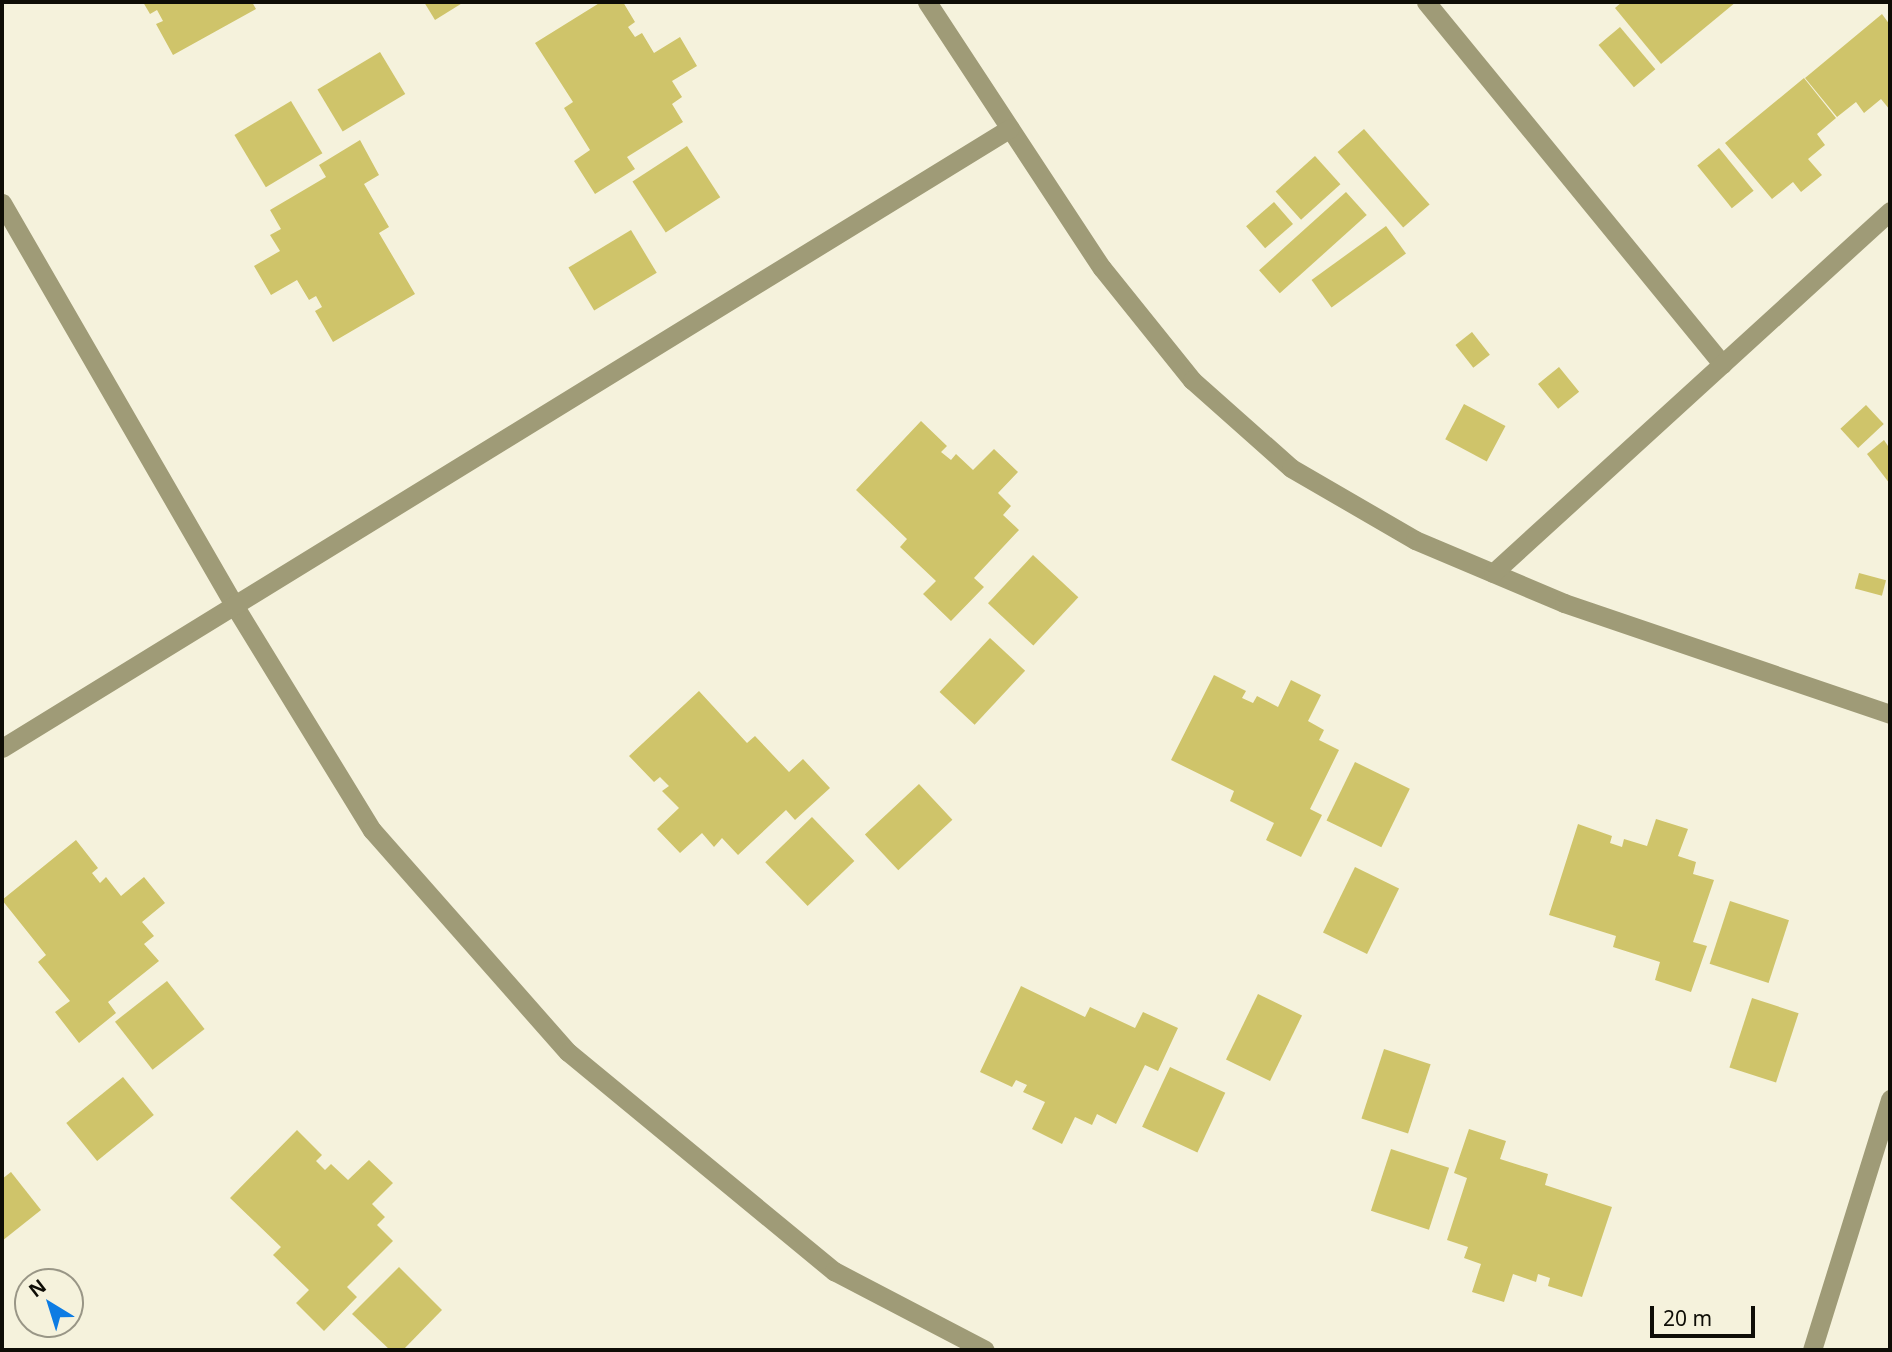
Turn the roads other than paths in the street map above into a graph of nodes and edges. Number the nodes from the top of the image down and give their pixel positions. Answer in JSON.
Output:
{"nodes":[{"id":1,"x":927,"y":2,"type":"edge"},
{"id":2,"x":1429,"y":3,"type":"edge"},
{"id":3,"x":1010,"y":128,"type":"junction"},
{"id":4,"x":2,"y":203,"type":"edge"},
{"id":5,"x":1890,"y":211,"type":"edge"},
{"id":6,"x":1722,"y":364,"type":"junction"},
{"id":7,"x":1493,"y":573,"type":"junction"},
{"id":8,"x":234,"y":605,"type":"junction"},
{"id":9,"x":1890,"y":714,"type":"edge"},
{"id":10,"x":2,"y":748,"type":"edge"},
{"id":11,"x":1890,"y":1099,"type":"edge"},
{"id":12,"x":985,"y":1350,"type":"edge"},
{"id":13,"x":1812,"y":1350,"type":"edge"}],
"edges":[{"from":1,"to":3,"type":"street"},
{"from":2,"to":6,"type":"street"},
{"from":3,"to":7,"type":"street"},
{"from":3,"to":8,"type":"street"},
{"from":4,"to":8,"type":"street"},
{"from":5,"to":6,"type":"street"},
{"from":6,"to":7,"type":"street"},
{"from":7,"to":9,"type":"street"},
{"from":8,"to":10,"type":"street"},
{"from":8,"to":12,"type":"street"},
{"from":11,"to":13,"type":"street"}]}
